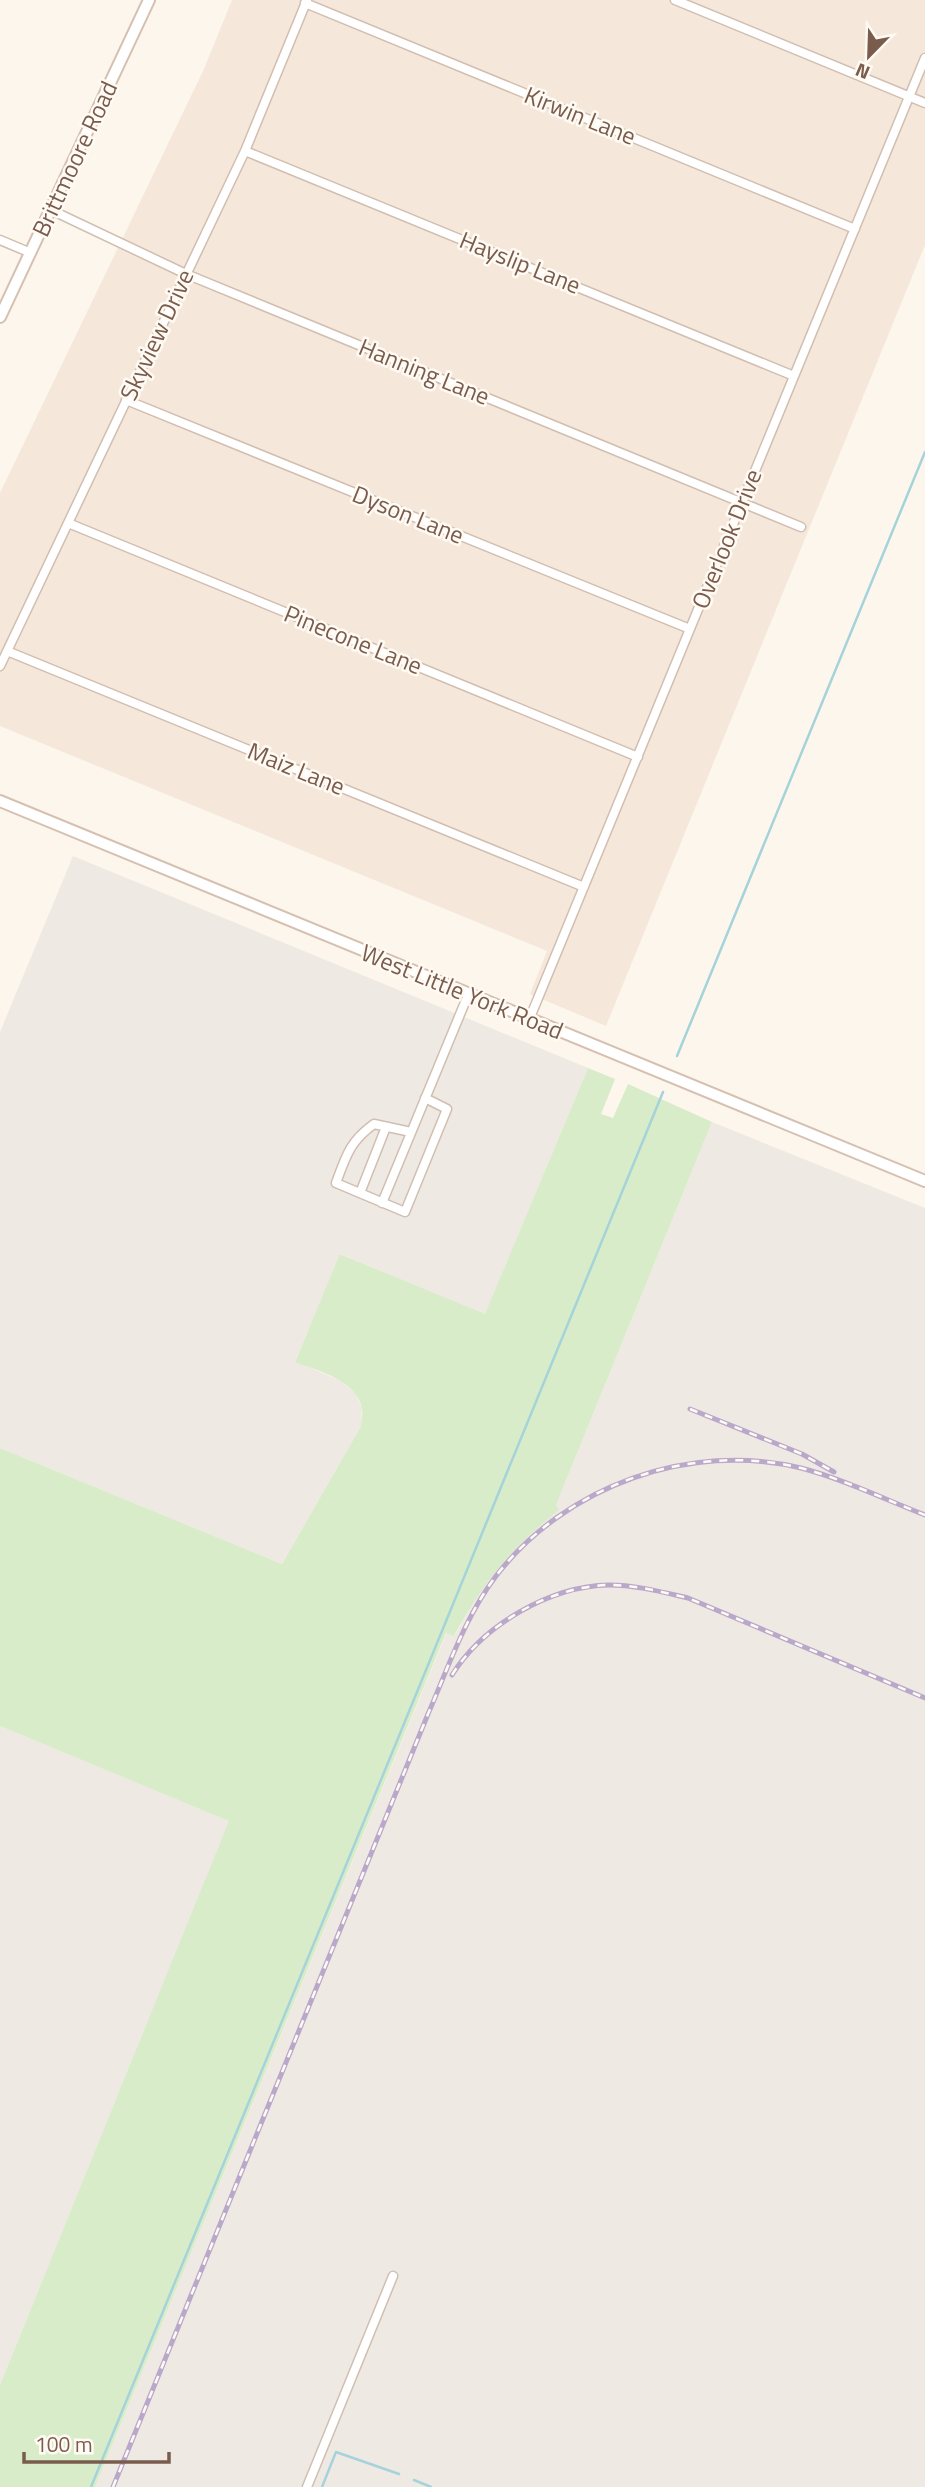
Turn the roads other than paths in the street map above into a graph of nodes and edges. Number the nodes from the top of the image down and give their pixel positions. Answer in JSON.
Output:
{"nodes":[{"id":1,"x":149,"y":0,"type":"edge"},
{"id":2,"x":675,"y":0,"type":"edge"},
{"id":3,"x":306,"y":2,"type":"edge"},
{"id":4,"x":925,"y":58,"type":"edge"},
{"id":5,"x":909,"y":97,"type":"junction"},
{"id":6,"x":925,"y":103,"type":"edge"},
{"id":7,"x":245,"y":150,"type":"junction"},
{"id":8,"x":51,"y":210,"type":"junction"},
{"id":9,"x":855,"y":229,"type":"junction"},
{"id":10,"x":0,"y":240,"type":"edge"},
{"id":11,"x":31,"y":253,"type":"junction"},
{"id":12,"x":186,"y":274,"type":"junction"},
{"id":13,"x":0,"y":317,"type":"edge"},
{"id":14,"x":794,"y":376,"type":"junction"},
{"id":15,"x":126,"y":400,"type":"junction"},
{"id":16,"x":742,"y":503,"type":"junction"},
{"id":17,"x":68,"y":523,"type":"junction"},
{"id":18,"x":801,"y":527,"type":"dead end"},
{"id":19,"x":690,"y":629,"type":"junction"},
{"id":20,"x":7,"y":652,"type":"junction"},
{"id":21,"x":0,"y":666,"type":"edge"},
{"id":22,"x":638,"y":757,"type":"junction"},
{"id":23,"x":0,"y":801,"type":"edge"},
{"id":24,"x":584,"y":887,"type":"junction"},
{"id":25,"x":468,"y":995,"type":"junction"},
{"id":26,"x":529,"y":1020,"type":"junction"},
{"id":27,"x":425,"y":1098,"type":"junction"},
{"id":28,"x":386,"y":1127,"type":"junction"},
{"id":29,"x":411,"y":1132,"type":"junction"},
{"id":30,"x":925,"y":1181,"type":"edge"},
{"id":31,"x":360,"y":1194,"type":"junction"},
{"id":32,"x":382,"y":1203,"type":"junction"},
{"id":33,"x":393,"y":2276,"type":"dead end"},
{"id":34,"x":307,"y":2487,"type":"edge"}],
"edges":[{"from":1,"to":8,"type":"main road","name":"Brittmoore Road"},
{"from":2,"to":5,"type":"street"},
{"from":3,"to":7,"type":"street","name":"Skyview Drive"},
{"from":3,"to":9,"type":"street","name":"Kirwin Lane"},
{"from":4,"to":5,"type":"street","name":"Overlook Drive"},
{"from":5,"to":6,"type":"street"},
{"from":5,"to":9,"type":"street","name":"Overlook Drive"},
{"from":7,"to":12,"type":"street","name":"Skyview Drive"},
{"from":7,"to":14,"type":"street","name":"Hayslip Lane"},
{"from":8,"to":11,"type":"main road","name":"Brittmoore Road"},
{"from":8,"to":12,"type":"street","name":"Hanning Lane"},
{"from":9,"to":14,"type":"street","name":"Overlook Drive"},
{"from":10,"to":11,"type":"street"},
{"from":11,"to":13,"type":"main road","name":"Brittmoore Road"},
{"from":12,"to":15,"type":"street","name":"Skyview Drive"},
{"from":12,"to":16,"type":"street","name":"Hanning Lane"},
{"from":14,"to":16,"type":"street","name":"Overlook Drive"},
{"from":15,"to":17,"type":"street","name":"Skyview Drive"},
{"from":15,"to":19,"type":"street","name":"Dyson Lane"},
{"from":16,"to":18,"type":"street","name":"Hanning Lane"},
{"from":16,"to":19,"type":"street","name":"Overlook Drive"},
{"from":17,"to":20,"type":"street","name":"Skyview Drive"},
{"from":17,"to":22,"type":"street","name":"Pinecone Lane"},
{"from":19,"to":22,"type":"street","name":"Overlook Drive"},
{"from":20,"to":21,"type":"street","name":"Skyview Drive"},
{"from":20,"to":24,"type":"street","name":"Maiz Lane"},
{"from":22,"to":24,"type":"street","name":"Overlook Drive"},
{"from":23,"to":25,"type":"main road","name":"West Little York Road"},
{"from":24,"to":26,"type":"street","name":"Overlook Drive"},
{"from":25,"to":26,"type":"main road","name":"West Little York Road"},
{"from":25,"to":27,"type":"street"},
{"from":26,"to":30,"type":"main road","name":"West Little York Road"},
{"from":27,"to":29,"type":"street"},
{"from":27,"to":32,"type":"street"},
{"from":28,"to":29,"type":"street"},
{"from":28,"to":31,"type":"street"},
{"from":28,"to":31,"type":"street"},
{"from":29,"to":32,"type":"street"},
{"from":31,"to":32,"type":"street"},
{"from":33,"to":34,"type":"street"}]}
